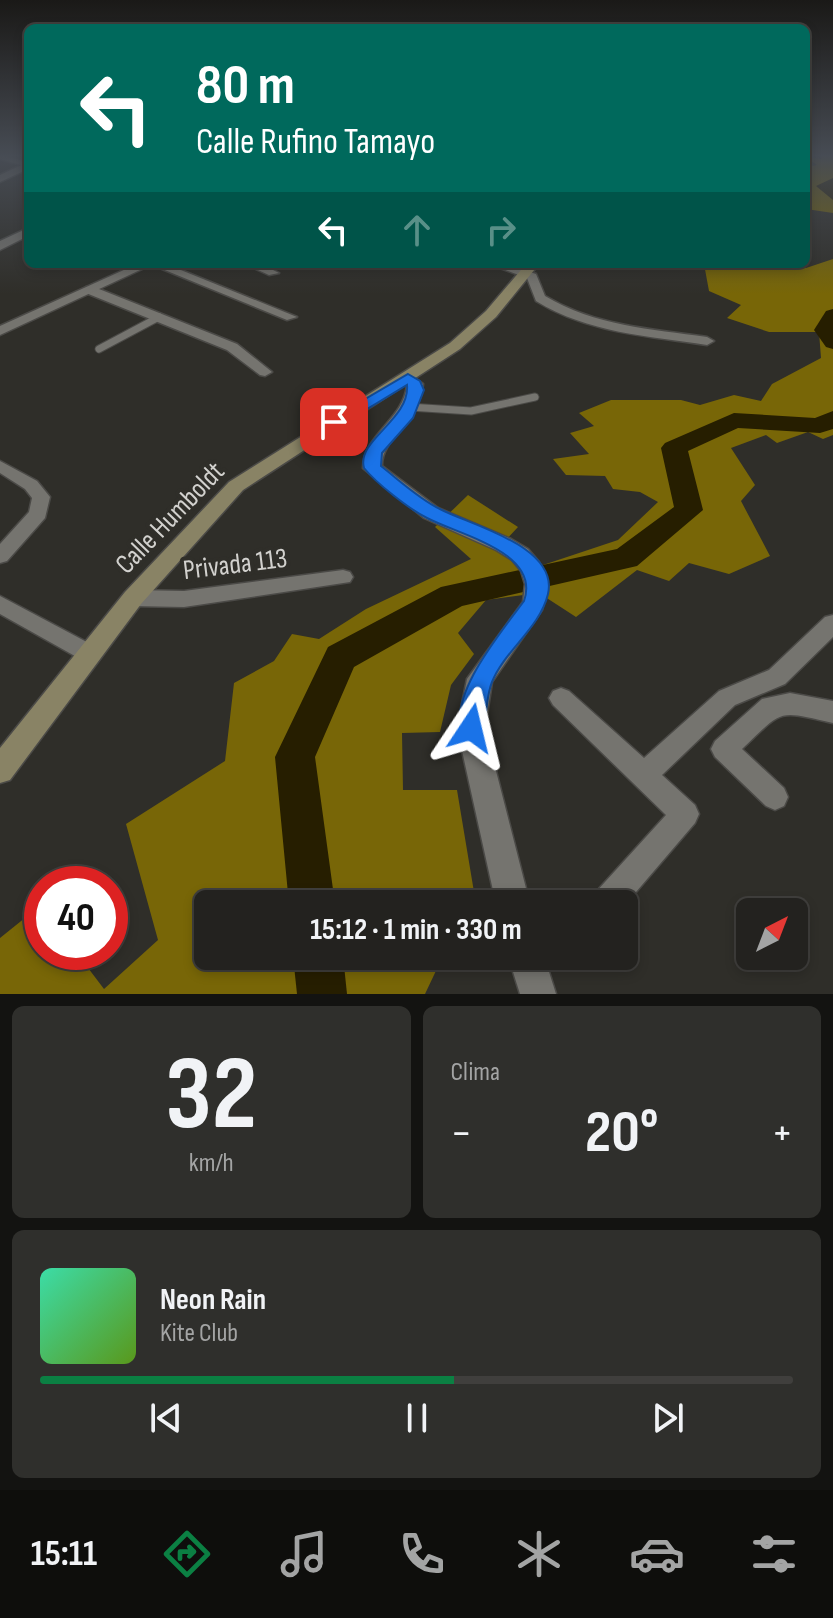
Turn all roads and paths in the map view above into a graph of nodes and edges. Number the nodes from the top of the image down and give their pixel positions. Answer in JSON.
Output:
{"nodes":[{"id":1,"x":138,"y":268,"type":"edge"},
{"id":2,"x":166,"y":268,"type":"edge"},
{"id":3,"x":261,"y":268,"type":"edge"},
{"id":4,"x":530,"y":268,"type":"edge"},
{"id":5,"x":273,"y":273,"type":"dead end"},
{"id":6,"x":90,"y":290,"type":"junction"},
{"id":7,"x":159,"y":317,"type":"junction"},
{"id":8,"x":291,"y":317,"type":"dead end"},
{"id":9,"x":0,"y":331,"type":"edge"},
{"id":10,"x":707,"y":341,"type":"dead end"},
{"id":11,"x":99,"y":349,"type":"dead end"},
{"id":12,"x":265,"y":372,"type":"dead end"},
{"id":13,"x":408,"y":378,"type":"junction"},
{"id":14,"x":535,"y":397,"type":"dead end"},
{"id":15,"x":409,"y":407,"type":"junction"},
{"id":16,"x":0,"y":466,"type":"edge"},
{"id":17,"x":0,"y":556,"type":"edge"},
{"id":18,"x":343,"y":577,"type":"dead end"},
{"id":19,"x":133,"y":598,"type":"junction"},
{"id":20,"x":0,"y":604,"type":"edge"},
{"id":21,"x":833,"y":623,"type":"edge"},
{"id":22,"x":90,"y":654,"type":"junction"},
{"id":23,"x":561,"y":698,"type":"dead end"},
{"id":24,"x":833,"y":712,"type":"edge"},
{"id":25,"x":0,"y":770,"type":"edge"},
{"id":26,"x":644,"y":775,"type":"junction"},
{"id":27,"x":775,"y":797,"type":"dead end"},
{"id":28,"x":510,"y":890,"type":"edge"},
{"id":29,"x":618,"y":890,"type":"edge"},
{"id":30,"x":530,"y":970,"type":"edge"},
{"id":31,"x":538,"y":994,"type":"edge"}],
"edges":[{"from":1,"to":6,"type":"street"},
{"from":2,"to":8,"type":"street"},
{"from":3,"to":5,"type":"street"},
{"from":4,"to":10,"type":"street"},
{"from":4,"to":13,"type":"main road","name":"Calle Humboldt"},
{"from":6,"to":7,"type":"street"},
{"from":6,"to":9,"type":"street"},
{"from":7,"to":11,"type":"lane"},
{"from":7,"to":12,"type":"street"},
{"from":13,"to":15,"type":"street"},
{"from":13,"to":19,"type":"main road","name":"Calle Humboldt"},
{"from":14,"to":15,"type":"lane"},
{"from":15,"to":28,"type":"street"},
{"from":16,"to":17,"type":"street"},
{"from":18,"to":19,"type":"street","name":"Privada 113"},
{"from":19,"to":22,"type":"main road","name":"Calle Humboldt"},
{"from":20,"to":22,"type":"street"},
{"from":21,"to":26,"type":"street"},
{"from":22,"to":25,"type":"main road","name":"Calle Humboldt"},
{"from":23,"to":26,"type":"street"},
{"from":24,"to":27,"type":"street"},
{"from":26,"to":29,"type":"street"},
{"from":30,"to":31,"type":"street"}]}
